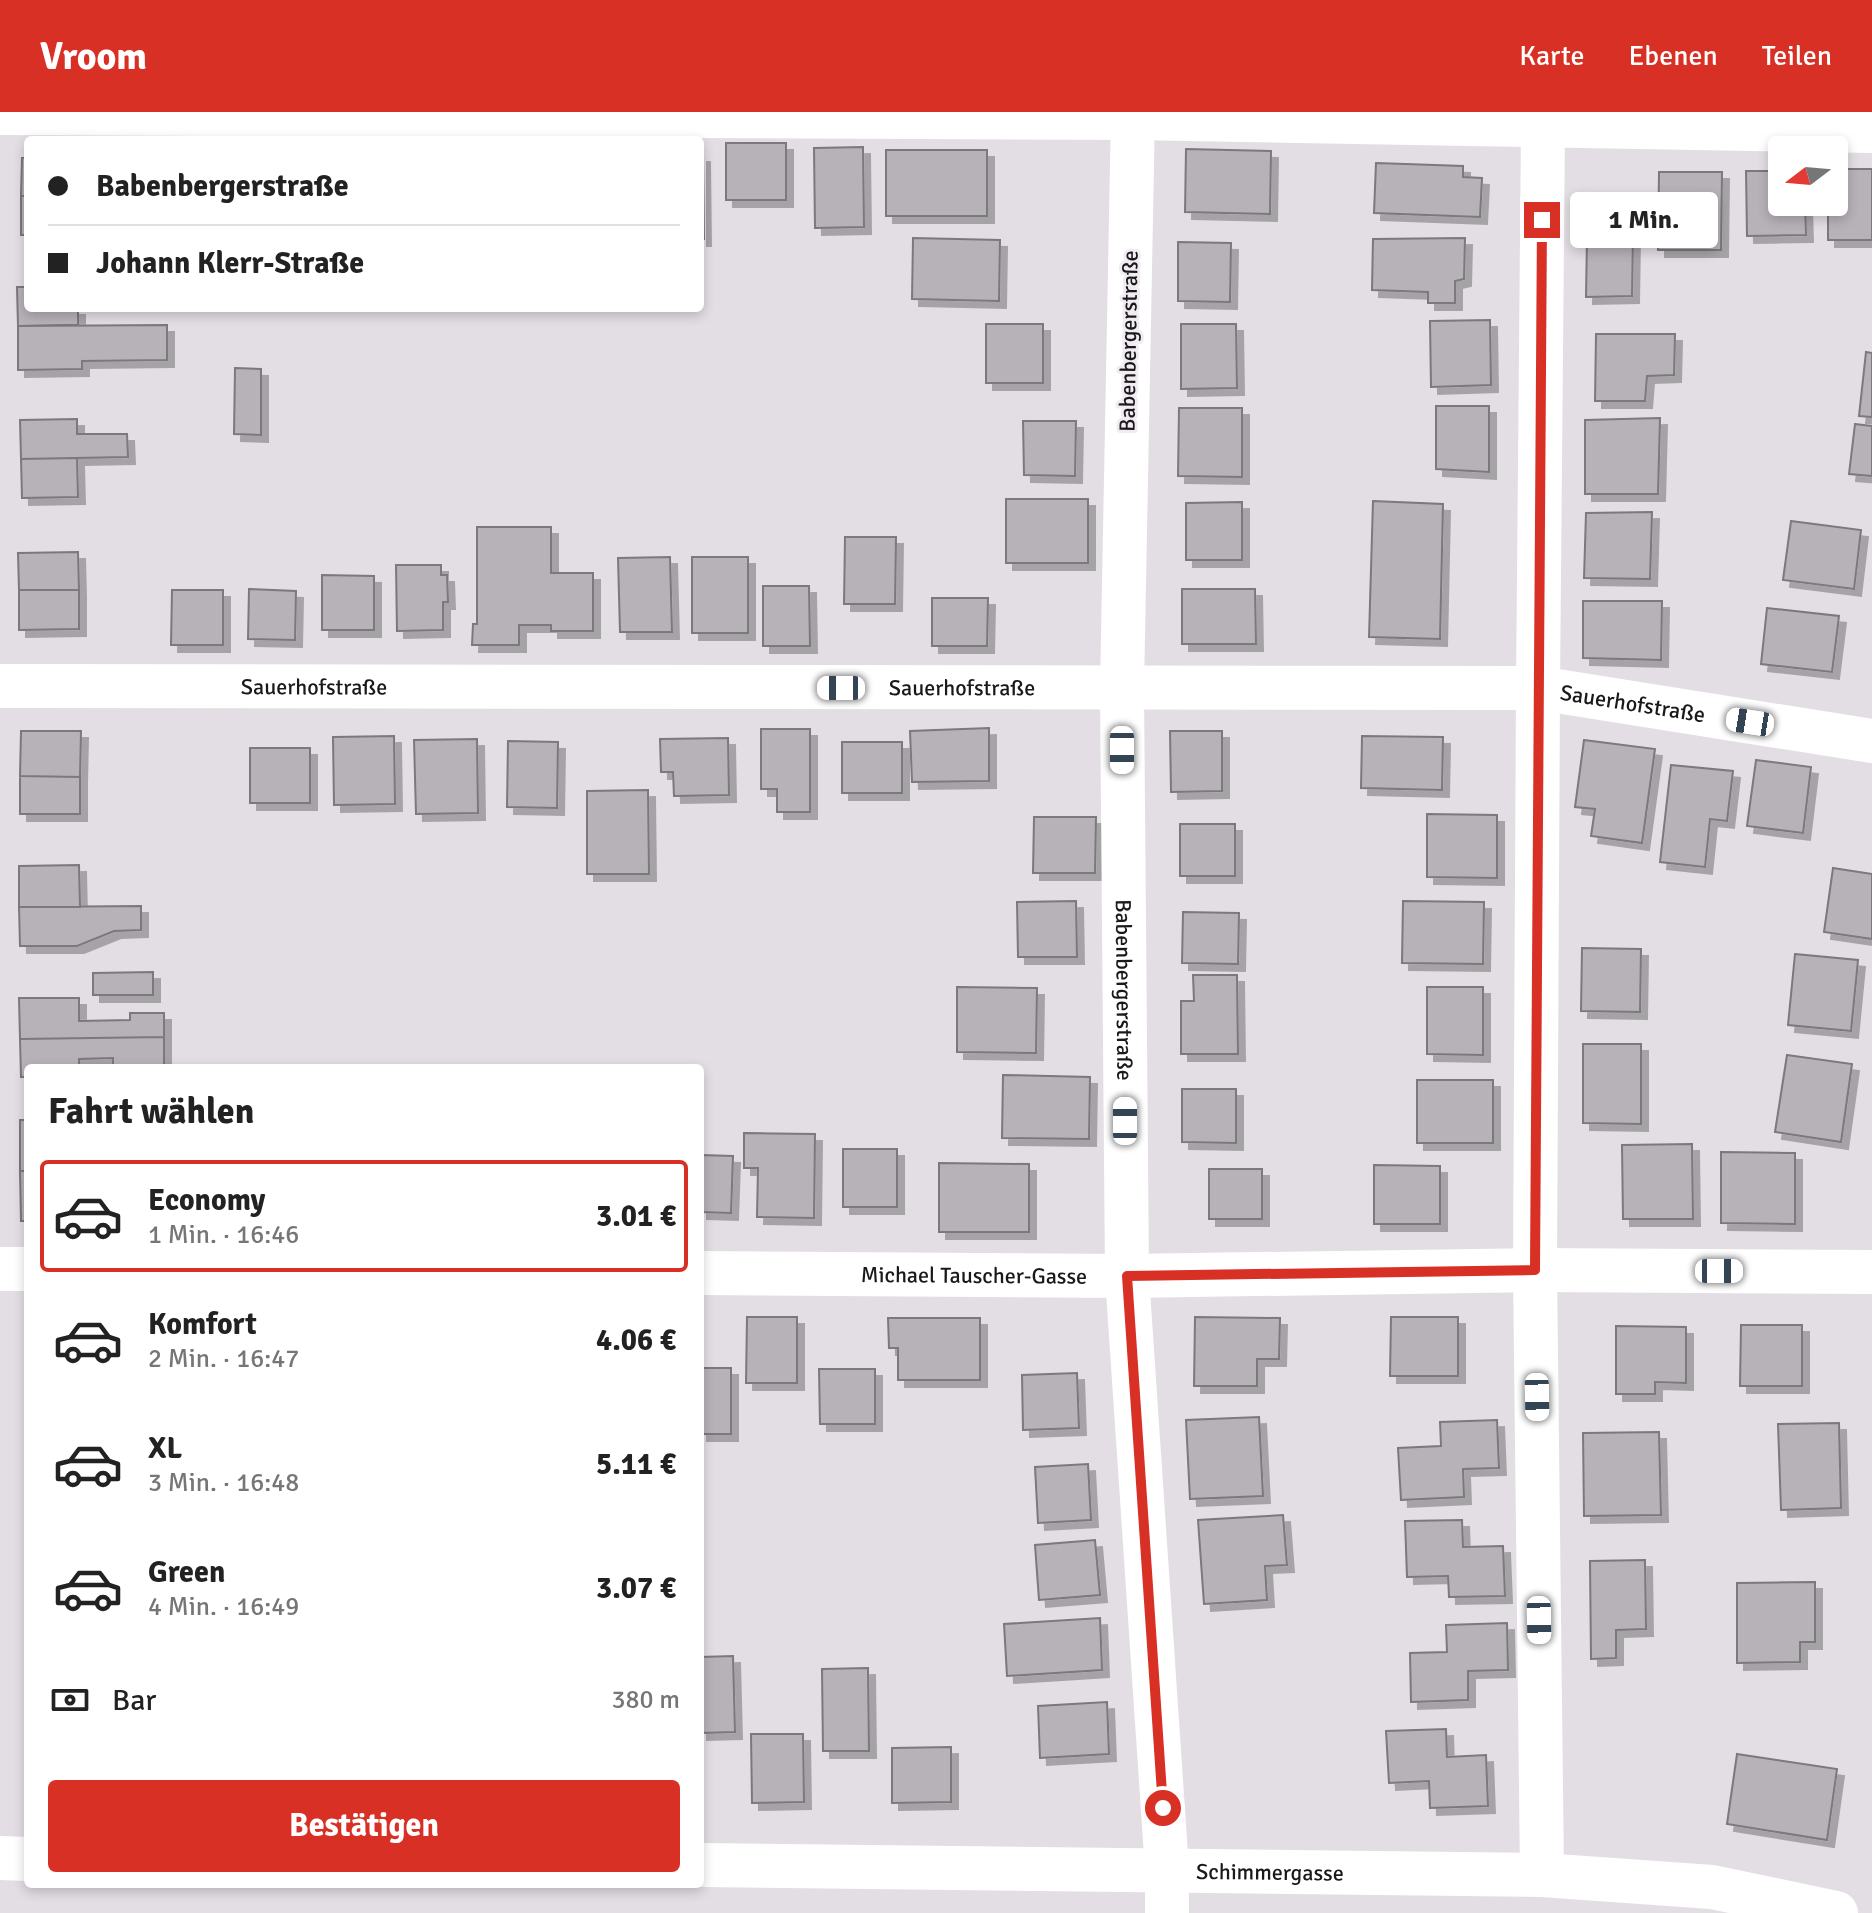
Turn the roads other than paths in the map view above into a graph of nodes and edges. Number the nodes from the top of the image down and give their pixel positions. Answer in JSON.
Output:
{"nodes":[{"id":1,"x":0,"y":113,"type":"edge"},
{"id":2,"x":1132,"y":115,"type":"edge"},
{"id":3,"x":1543,"y":126,"type":"junction"},
{"id":4,"x":1872,"y":131,"type":"edge"},
{"id":5,"x":0,"y":686,"type":"edge"},
{"id":6,"x":1122,"y":688,"type":"junction"},
{"id":7,"x":1538,"y":688,"type":"junction"},
{"id":8,"x":1872,"y":741,"type":"edge"},
{"id":9,"x":0,"y":1269,"type":"edge"},
{"id":10,"x":24,"y":1269,"type":"edge"},
{"id":11,"x":1535,"y":1270,"type":"junction"},
{"id":12,"x":1872,"y":1272,"type":"edge"},
{"id":13,"x":704,"y":1273,"type":"edge"},
{"id":14,"x":1127,"y":1276,"type":"junction"},
{"id":15,"x":0,"y":1858,"type":"edge"},
{"id":16,"x":24,"y":1859,"type":"edge"},
{"id":17,"x":704,"y":1865,"type":"edge"},
{"id":18,"x":1167,"y":1870,"type":"junction"},
{"id":19,"x":1542,"y":1875,"type":"junction"},
{"id":20,"x":1167,"y":1913,"type":"edge"},
{"id":21,"x":1836,"y":1913,"type":"edge"}],
"edges":[{"from":1,"to":2,"type":"street"},
{"from":2,"to":3,"type":"street"},
{"from":2,"to":6,"type":"street","name":"Babenbergerstraße"},
{"from":3,"to":4,"type":"street"},
{"from":3,"to":7,"type":"street"},
{"from":5,"to":6,"type":"street","name":"Sauerhofstraße"},
{"from":6,"to":7,"type":"street","name":"Sauerhofstraße"},
{"from":6,"to":14,"type":"street","name":"Babenbergerstraße"},
{"from":7,"to":8,"type":"street","name":"Sauerhofstraße"},
{"from":7,"to":11,"type":"street"},
{"from":9,"to":10,"type":"street"},
{"from":11,"to":12,"type":"street","name":"Michael Tauscher-Gasse"},
{"from":11,"to":14,"type":"street","name":"Michael Tauscher-Gasse"},
{"from":11,"to":19,"type":"street"},
{"from":13,"to":14,"type":"street","name":"Michael Tauscher-Gasse"},
{"from":14,"to":18,"type":"street","name":"Babenbergerstraße"},
{"from":15,"to":16,"type":"street"},
{"from":17,"to":18,"type":"street","name":"Schimmergasse"},
{"from":18,"to":19,"type":"street","name":"Schimmergasse"},
{"from":18,"to":20,"type":"street","name":"Babenbergerstraße"},
{"from":19,"to":21,"type":"street","name":"Schimmergasse"}]}
